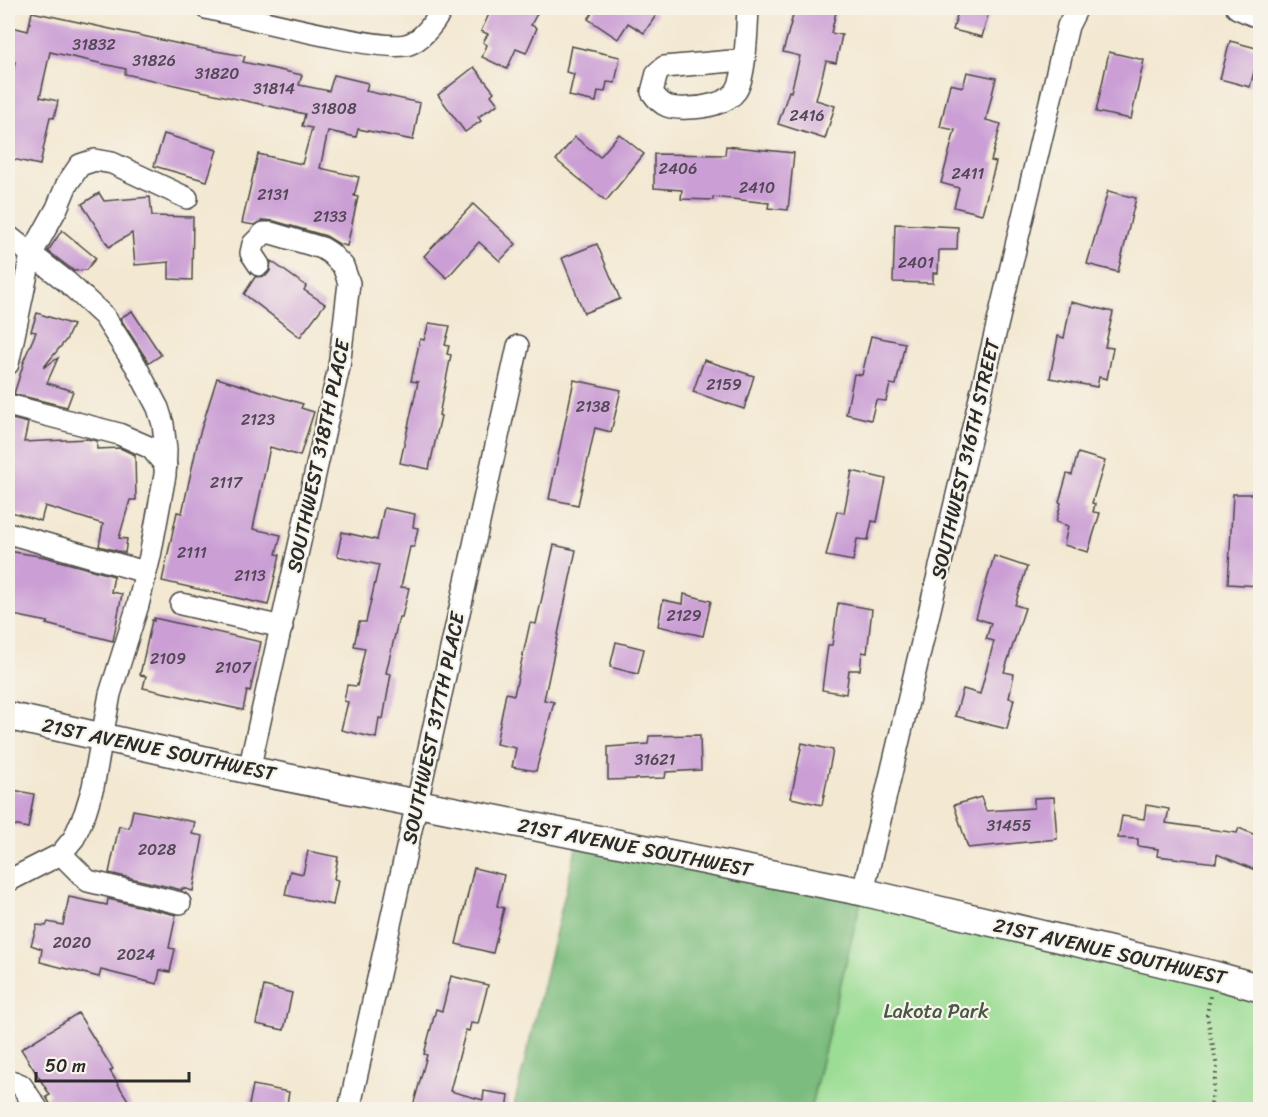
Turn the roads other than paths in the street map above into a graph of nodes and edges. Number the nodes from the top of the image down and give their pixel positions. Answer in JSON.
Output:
{"nodes":[{"id":1,"x":206,"y":8,"type":"edge"},
{"id":2,"x":443,"y":8,"type":"edge"},
{"id":3,"x":748,"y":8,"type":"edge"},
{"id":4,"x":1072,"y":17,"type":"edge"},
{"id":5,"x":743,"y":60,"type":"dead end"},
{"id":6,"x":187,"y":198,"type":"dead end"},
{"id":7,"x":8,"y":236,"type":"edge"},
{"id":8,"x":31,"y":255,"type":"junction"},
{"id":9,"x":259,"y":265,"type":"dead end"},
{"id":10,"x":518,"y":346,"type":"dead end"},
{"id":11,"x":8,"y":364,"type":"edge"},
{"id":12,"x":8,"y":405,"type":"edge"},
{"id":13,"x":166,"y":466,"type":"junction"},
{"id":14,"x":8,"y":533,"type":"edge"},
{"id":15,"x":145,"y":572,"type":"junction"},
{"id":16,"x":181,"y":604,"type":"dead end"},
{"id":17,"x":282,"y":627,"type":"junction"},
{"id":18,"x":8,"y":716,"type":"edge"},
{"id":19,"x":104,"y":737,"type":"junction"},
{"id":20,"x":249,"y":770,"type":"junction"},
{"id":21,"x":417,"y":804,"type":"junction"},
{"id":22,"x":61,"y":854,"type":"junction"},
{"id":23,"x":8,"y":881,"type":"edge"},
{"id":24,"x":863,"y":892,"type":"junction"},
{"id":25,"x":180,"y":903,"type":"dead end"},
{"id":26,"x":1260,"y":988,"type":"edge"},
{"id":27,"x":8,"y":1083,"type":"edge"},
{"id":28,"x":38,"y":1110,"type":"edge"},
{"id":29,"x":349,"y":1110,"type":"edge"}],
"edges":[{"from":1,"to":2,"type":"street"},
{"from":3,"to":5,"type":"street"},
{"from":4,"to":24,"type":"street","name":"SOUTHWEST 316TH STREET"},
{"from":6,"to":8,"type":"street"},
{"from":7,"to":8,"type":"street"},
{"from":8,"to":11,"type":"street"},
{"from":8,"to":13,"type":"street"},
{"from":9,"to":17,"type":"street","name":"SOUTHWEST 318TH PLACE"},
{"from":10,"to":21,"type":"street","name":"SOUTHWEST 317TH PLACE"},
{"from":12,"to":13,"type":"street"},
{"from":13,"to":15,"type":"street"},
{"from":14,"to":15,"type":"street"},
{"from":15,"to":19,"type":"street"},
{"from":16,"to":17,"type":"street"},
{"from":17,"to":20,"type":"street","name":"SOUTHWEST 318TH PLACE"},
{"from":18,"to":19,"type":"main road","name":"21ST AVENUE SOUTHWEST"},
{"from":19,"to":20,"type":"main road","name":"21ST AVENUE SOUTHWEST"},
{"from":19,"to":22,"type":"street"},
{"from":20,"to":21,"type":"main road","name":"21ST AVENUE SOUTHWEST"},
{"from":21,"to":24,"type":"main road","name":"21ST AVENUE SOUTHWEST"},
{"from":21,"to":29,"type":"street","name":"SOUTHWEST 317TH PLACE"},
{"from":22,"to":23,"type":"street"},
{"from":22,"to":25,"type":"street"},
{"from":24,"to":26,"type":"main road","name":"21ST AVENUE SOUTHWEST"},
{"from":27,"to":28,"type":"street"}]}
